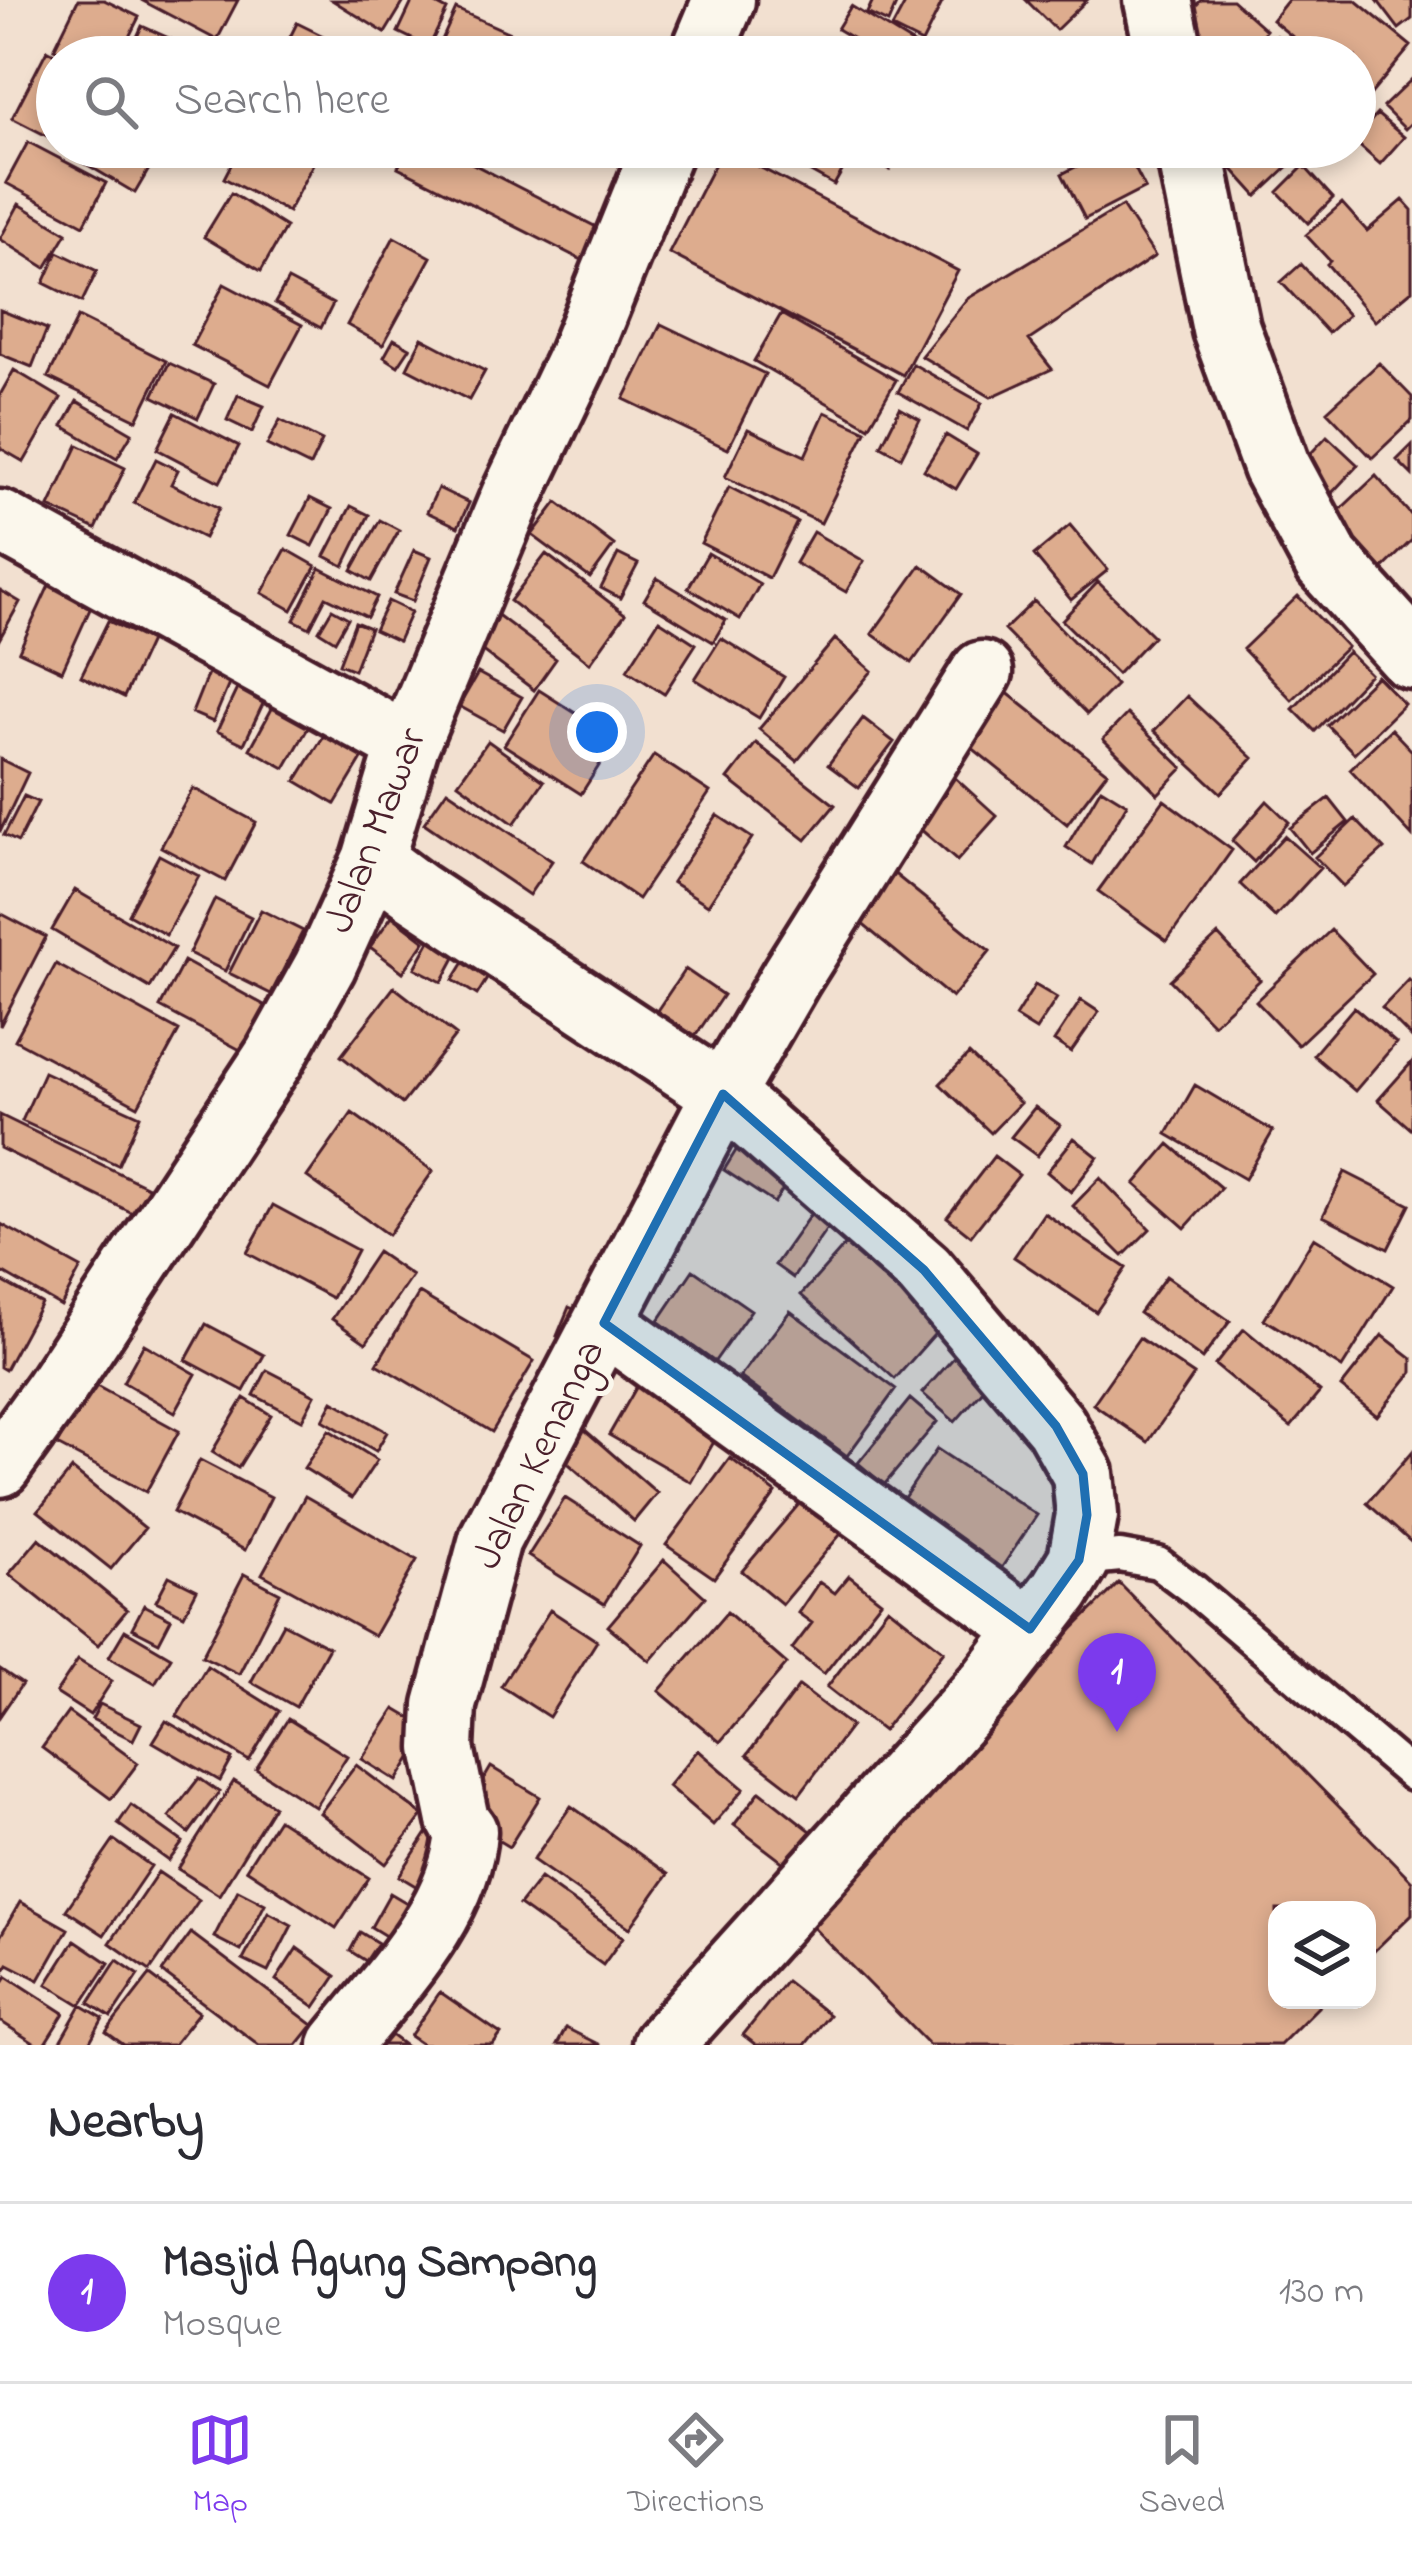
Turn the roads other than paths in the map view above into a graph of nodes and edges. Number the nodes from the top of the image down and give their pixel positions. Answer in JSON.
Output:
{"nodes":[{"id":1,"x":724,"y":0,"type":"edge"},
{"id":2,"x":1158,"y":0,"type":"edge"},
{"id":3,"x":709,"y":36,"type":"edge"},
{"id":4,"x":1166,"y":36,"type":"edge"},
{"id":5,"x":655,"y":168,"type":"edge"},
{"id":6,"x":1193,"y":168,"type":"edge"},
{"id":7,"x":0,"y":521,"type":"edge"},
{"id":8,"x":1412,"y":655,"type":"edge"},
{"id":9,"x":982,"y":672,"type":"dead end"},
{"id":10,"x":408,"y":746,"type":"junction"},
{"id":11,"x":373,"y":860,"type":"junction"},
{"id":12,"x":723,"y":1094,"type":"junction"},
{"id":13,"x":604,"y":1323,"type":"junction"},
{"id":14,"x":0,"y":1466,"type":"edge"},
{"id":15,"x":1079,"y":1560,"type":"junction"},
{"id":16,"x":1030,"y":1629,"type":"junction"},
{"id":17,"x":1412,"y":1775,"type":"edge"},
{"id":18,"x":340,"y":2045,"type":"edge"},
{"id":19,"x":662,"y":2045,"type":"edge"}],
"edges":[{"from":1,"to":3,"type":"street"},
{"from":2,"to":4,"type":"street"},
{"from":5,"to":10,"type":"street","name":"Jalan Mawar"},
{"from":6,"to":8,"type":"street"},
{"from":7,"to":10,"type":"street"},
{"from":9,"to":12,"type":"street","name":"Jalan Kenanga"},
{"from":10,"to":11,"type":"street","name":"Jalan Mawar"},
{"from":11,"to":12,"type":"street"},
{"from":11,"to":14,"type":"street","name":"Jalan Mawar"},
{"from":12,"to":13,"type":"street","name":"Jalan Kenanga"},
{"from":12,"to":15,"type":"street"},
{"from":13,"to":16,"type":"street"},
{"from":13,"to":18,"type":"street","name":"Jalan Kenanga"},
{"from":15,"to":16,"type":"street"},
{"from":15,"to":17,"type":"lane"},
{"from":16,"to":19,"type":"street"}]}
